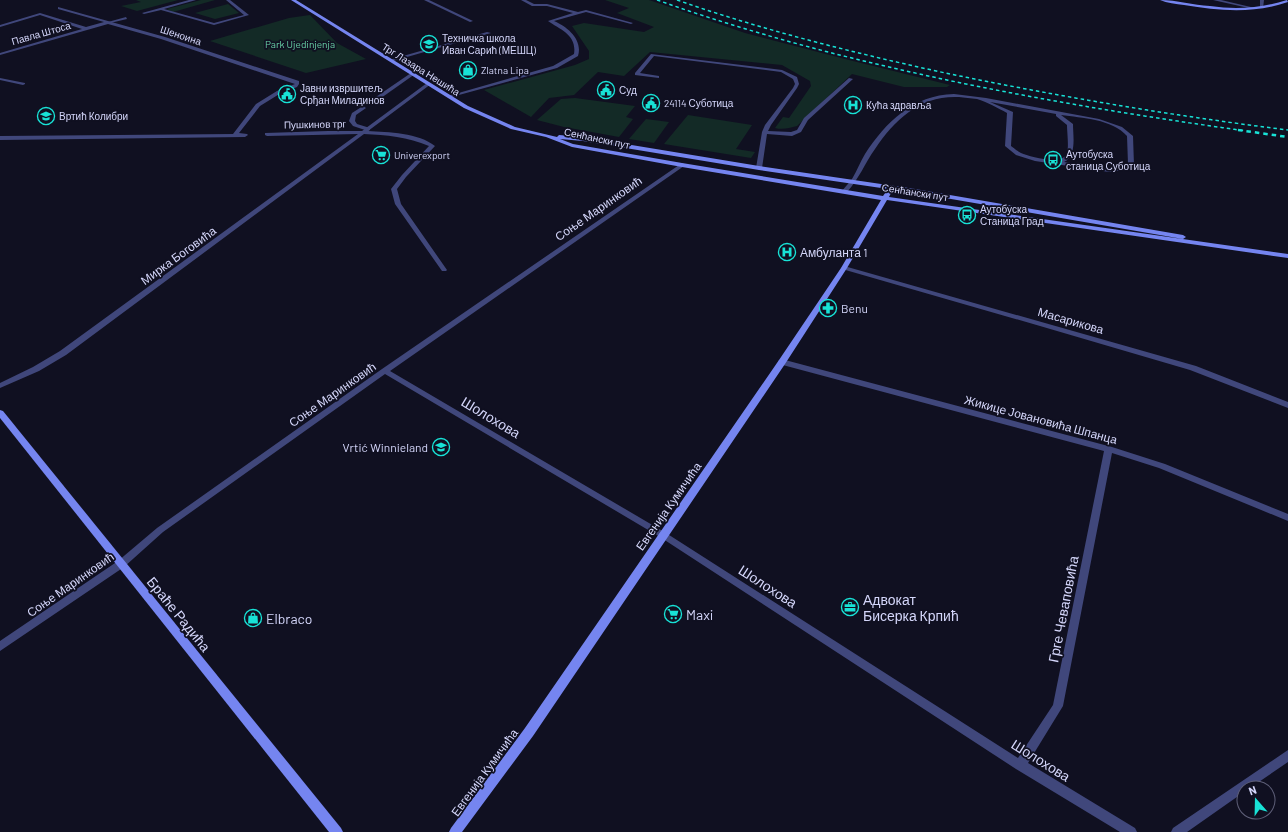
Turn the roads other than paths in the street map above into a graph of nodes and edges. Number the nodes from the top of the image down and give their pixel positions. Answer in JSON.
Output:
{"nodes":[{"id":1,"x":194,"y":0,"type":"edge"},
{"id":2,"x":228,"y":0,"type":"edge"},
{"id":3,"x":293,"y":0,"type":"edge"},
{"id":4,"x":426,"y":0,"type":"edge"},
{"id":5,"x":523,"y":0,"type":"edge"},
{"id":6,"x":1162,"y":0,"type":"edge"},
{"id":7,"x":1215,"y":0,"type":"edge"},
{"id":8,"x":1262,"y":0,"type":"edge"},
{"id":9,"x":1288,"y":0,"type":"edge"},
{"id":10,"x":1262,"y":7,"type":"junction"},
{"id":11,"x":58,"y":8,"type":"dead end"},
{"id":12,"x":1253,"y":8,"type":"junction"},
{"id":13,"x":161,"y":9,"type":"junction"},
{"id":14,"x":144,"y":13,"type":"dead end"},
{"id":15,"x":578,"y":13,"type":"junction"},
{"id":16,"x":126,"y":18,"type":"dead end"},
{"id":17,"x":471,"y":21,"type":"dead end"},
{"id":18,"x":110,"y":22,"type":"junction"},
{"id":19,"x":631,"y":23,"type":"dead end"},
{"id":20,"x":0,"y":26,"type":"edge"},
{"id":21,"x":87,"y":29,"type":"junction"},
{"id":22,"x":490,"y":33,"type":"dead end"},
{"id":23,"x":0,"y":54,"type":"edge"},
{"id":24,"x":391,"y":60,"type":"junction"},
{"id":25,"x":413,"y":74,"type":"junction"},
{"id":26,"x":657,"y":77,"type":"dead end"},
{"id":27,"x":0,"y":78,"type":"edge"},
{"id":28,"x":851,"y":80,"type":"dead end"},
{"id":29,"x":23,"y":84,"type":"dead end"},
{"id":30,"x":429,"y":84,"type":"junction"},
{"id":31,"x":450,"y":97,"type":"junction"},
{"id":32,"x":980,"y":98,"type":"junction"},
{"id":33,"x":372,"y":102,"type":"dead end"},
{"id":34,"x":363,"y":108,"type":"dead end"},
{"id":35,"x":1030,"y":109,"type":"junction"},
{"id":36,"x":1010,"y":112,"type":"junction"},
{"id":37,"x":1048,"y":112,"type":"junction"},
{"id":38,"x":366,"y":131,"type":"junction"},
{"id":39,"x":764,"y":132,"type":"junction"},
{"id":40,"x":235,"y":134,"type":"junction"},
{"id":41,"x":267,"y":134,"type":"dead end"},
{"id":42,"x":246,"y":135,"type":"dead end"},
{"id":43,"x":548,"y":136,"type":"junction"},
{"id":44,"x":0,"y":138,"type":"edge"},
{"id":45,"x":1046,"y":161,"type":"junction"},
{"id":46,"x":682,"y":165,"type":"junction"},
{"id":47,"x":759,"y":168,"type":"junction"},
{"id":48,"x":855,"y":182,"type":"junction"},
{"id":49,"x":891,"y":188,"type":"junction"},
{"id":50,"x":845,"y":191,"type":"junction"},
{"id":51,"x":884,"y":197,"type":"junction"},
{"id":52,"x":1248,"y":250,"type":"junction"},
{"id":53,"x":1288,"y":256,"type":"edge"},
{"id":54,"x":844,"y":268,"type":"junction"},
{"id":55,"x":444,"y":270,"type":"dead end"},
{"id":56,"x":782,"y":362,"type":"junction"},
{"id":57,"x":385,"y":371,"type":"junction"},
{"id":58,"x":0,"y":386,"type":"edge"},
{"id":59,"x":1288,"y":405,"type":"edge"},
{"id":60,"x":0,"y":413,"type":"edge"},
{"id":61,"x":1109,"y":449,"type":"junction"},
{"id":62,"x":1288,"y":518,"type":"edge"},
{"id":63,"x":663,"y":535,"type":"junction"},
{"id":64,"x":121,"y":564,"type":"junction"},
{"id":65,"x":0,"y":647,"type":"edge"},
{"id":66,"x":1288,"y":755,"type":"edge"},
{"id":67,"x":1020,"y":765,"type":"junction"},
{"id":68,"x":336,"y":832,"type":"edge"},
{"id":69,"x":455,"y":832,"type":"edge"},
{"id":70,"x":1131,"y":832,"type":"edge"},
{"id":71,"x":1177,"y":832,"type":"edge"}],
"edges":[{"from":1,"to":13,"type":"street"},
{"from":2,"to":13,"type":"street"},
{"from":3,"to":24,"type":"main road","name":"Трг Лазара Нешића"},
{"from":4,"to":17,"type":"street"},
{"from":5,"to":15,"type":"street"},
{"from":6,"to":12,"type":"main road"},
{"from":7,"to":12,"type":"street"},
{"from":8,"to":10,"type":"street"},
{"from":9,"to":10,"type":"main road"},
{"from":10,"to":12,"type":"main road"},
{"from":11,"to":18,"type":"street","name":"Шеноина"},
{"from":13,"to":14,"type":"street"},
{"from":15,"to":19,"type":"street"},
{"from":15,"to":31,"type":"street"},
{"from":16,"to":18,"type":"street"},
{"from":18,"to":21,"type":"street","name":"Павла Штоса"},
{"from":18,"to":40,"type":"street","name":"Шеноина"},
{"from":20,"to":21,"type":"street","name":"Павла Штоса"},
{"from":21,"to":23,"type":"street","name":"Павла Штоса"},
{"from":22,"to":24,"type":"street"},
{"from":24,"to":25,"type":"main road","name":"Трг Лазара Нешића"},
{"from":25,"to":30,"type":"main road","name":"Трг Лазара Нешића"},
{"from":25,"to":33,"type":"street"},
{"from":26,"to":39,"type":"street"},
{"from":27,"to":29,"type":"street"},
{"from":28,"to":39,"type":"street"},
{"from":30,"to":31,"type":"main road","name":"Трг Лазара Нешића"},
{"from":30,"to":38,"type":"street"},
{"from":31,"to":43,"type":"main road","name":"Трг Лазара Нешића"},
{"from":32,"to":35,"type":"street"},
{"from":32,"to":36,"type":"street"},
{"from":32,"to":48,"type":"street"},
{"from":34,"to":38,"type":"street"},
{"from":35,"to":36,"type":"street"},
{"from":35,"to":37,"type":"street"},
{"from":36,"to":45,"type":"street"},
{"from":37,"to":45,"type":"street"},
{"from":37,"to":45,"type":"street"},
{"from":38,"to":41,"type":"street","name":"Пушкинов трг"},
{"from":38,"to":55,"type":"street","name":"Пушкинов трг"},
{"from":38,"to":58,"type":"street","name":"Мирка Боговића"},
{"from":39,"to":47,"type":"street"},
{"from":40,"to":42,"type":"street"},
{"from":40,"to":44,"type":"street"},
{"from":43,"to":46,"type":"main road","name":"Сенћански пут"},
{"from":43,"to":47,"type":"main road","name":"Сенћански пут"},
{"from":46,"to":50,"type":"main road","name":"Сенћански пут"},
{"from":46,"to":57,"type":"street","name":"Соње Маринковић"},
{"from":47,"to":48,"type":"main road","name":"Сенћански пут"},
{"from":48,"to":49,"type":"main road","name":"Сенћански пут"},
{"from":48,"to":50,"type":"street"},
{"from":49,"to":51,"type":"main road","name":"Евгенија Кумичића"},
{"from":49,"to":52,"type":"main road","name":"Сенћански пут"},
{"from":50,"to":51,"type":"main road","name":"Сенћански пут"},
{"from":51,"to":52,"type":"main road","name":"Сенћански пут"},
{"from":51,"to":54,"type":"main road","name":"Евгенија Кумичића"},
{"from":52,"to":53,"type":"main road","name":"Сенћански пут"},
{"from":54,"to":56,"type":"main road","name":"Евгенија Кумичића"},
{"from":54,"to":59,"type":"street","name":"Масарикова"},
{"from":56,"to":61,"type":"street","name":"Жикице Јовановића Шпанца"},
{"from":56,"to":63,"type":"main road","name":"Евгенија Кумичића"},
{"from":57,"to":63,"type":"street","name":"Шолохова"},
{"from":57,"to":64,"type":"street","name":"Соње Маринковић"},
{"from":60,"to":64,"type":"main road","name":"Браће Радића"},
{"from":61,"to":62,"type":"street","name":"Жикице Јовановића Шпанца"},
{"from":61,"to":67,"type":"street","name":"Грге Чеваповића"},
{"from":63,"to":67,"type":"street","name":"Шолохова"},
{"from":63,"to":69,"type":"main road","name":"Евгенија Кумичића"},
{"from":64,"to":65,"type":"street","name":"Соње Маринковић"},
{"from":64,"to":68,"type":"main road","name":"Браће Радића"},
{"from":66,"to":71,"type":"street"},
{"from":67,"to":70,"type":"street","name":"Шолохова"}]}
